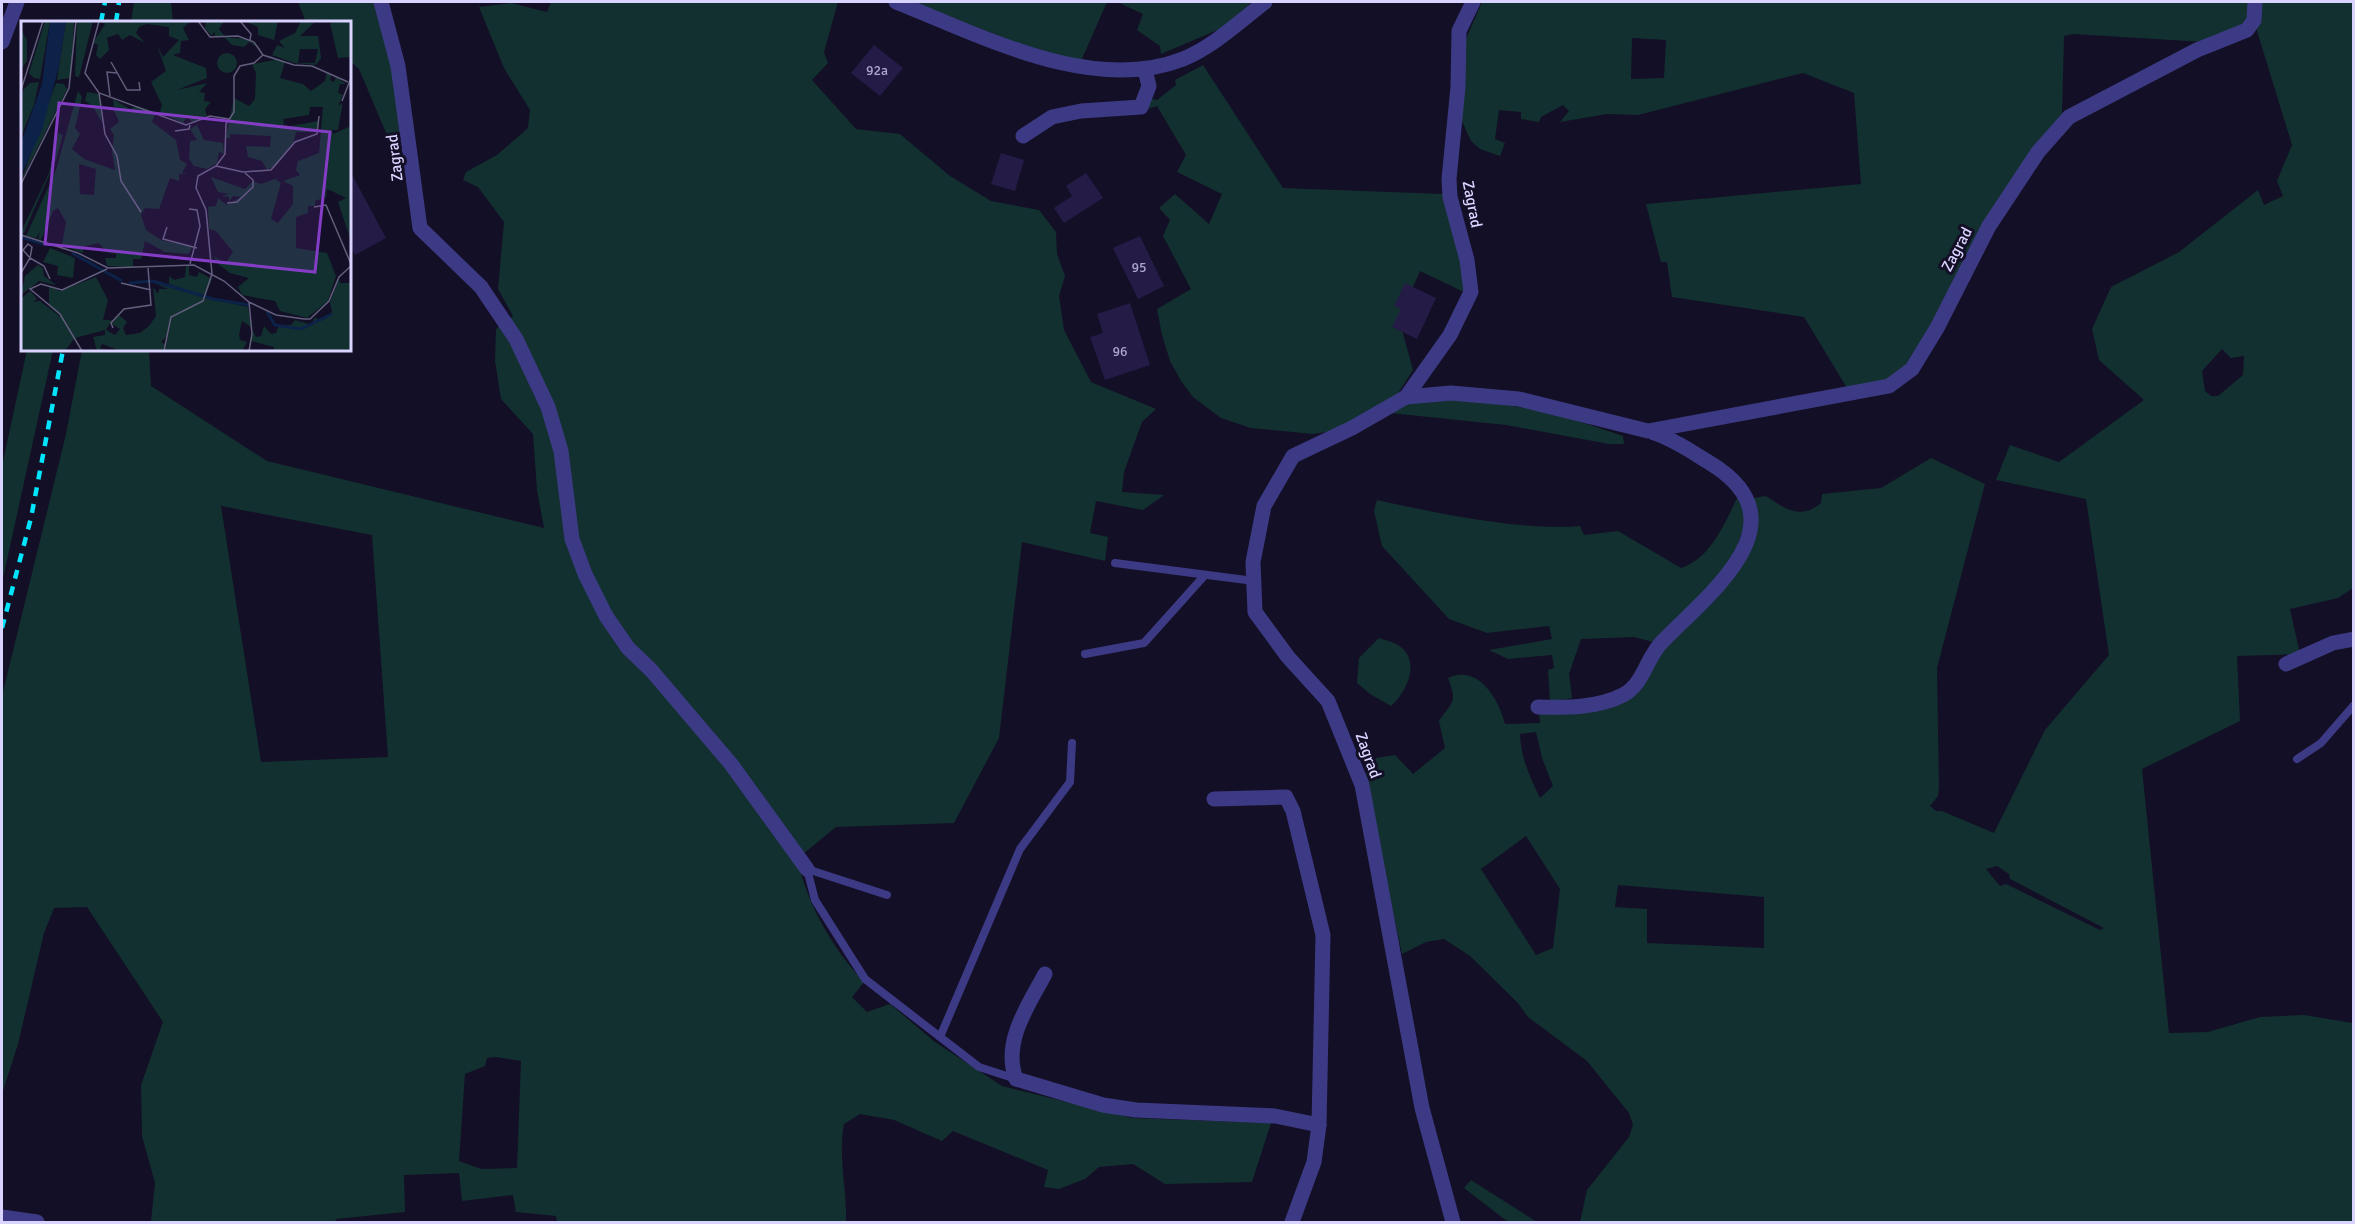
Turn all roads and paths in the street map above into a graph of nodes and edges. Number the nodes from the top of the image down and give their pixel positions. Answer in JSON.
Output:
{"nodes":[{"id":1,"x":17,"y":2,"type":"edge"},
{"id":2,"x":381,"y":2,"type":"edge"},
{"id":3,"x":896,"y":2,"type":"edge"},
{"id":4,"x":1265,"y":2,"type":"edge"},
{"id":5,"x":1473,"y":2,"type":"edge"},
{"id":6,"x":2255,"y":2,"type":"edge"},
{"id":7,"x":2,"y":42,"type":"edge"},
{"id":8,"x":1145,"y":70,"type":"junction"},
{"id":9,"x":1023,"y":136,"type":"dead end"},
{"id":10,"x":1406,"y":397,"type":"junction"},
{"id":11,"x":1648,"y":431,"type":"junction"},
{"id":12,"x":1114,"y":563,"type":"dead end"},
{"id":13,"x":1205,"y":575,"type":"junction"},
{"id":14,"x":1254,"y":581,"type":"junction"},
{"id":15,"x":2354,"y":639,"type":"edge"},
{"id":16,"x":1084,"y":654,"type":"dead end"},
{"id":17,"x":2286,"y":664,"type":"dead end"},
{"id":18,"x":2354,"y":705,"type":"edge"},
{"id":19,"x":1538,"y":707,"type":"dead end"},
{"id":20,"x":1072,"y":743,"type":"dead end"},
{"id":21,"x":2297,"y":759,"type":"dead end"},
{"id":22,"x":1214,"y":799,"type":"dead end"},
{"id":23,"x":807,"y":868,"type":"junction"},
{"id":24,"x":887,"y":895,"type":"dead end"},
{"id":25,"x":1045,"y":974,"type":"dead end"},
{"id":26,"x":940,"y":1037,"type":"junction"},
{"id":27,"x":1016,"y":1079,"type":"junction"},
{"id":28,"x":1319,"y":1125,"type":"junction"},
{"id":29,"x":2,"y":1217,"type":"edge"},
{"id":30,"x":37,"y":1222,"type":"edge"},
{"id":31,"x":1292,"y":1222,"type":"edge"},
{"id":32,"x":1453,"y":1222,"type":"edge"}],
"edges":[{"from":1,"to":7,"type":"street"},
{"from":2,"to":23,"type":"street","name":"Zagrad"},
{"from":3,"to":8,"type":"street"},
{"from":4,"to":8,"type":"street"},
{"from":5,"to":10,"type":"street","name":"Zagrad"},
{"from":6,"to":11,"type":"street","name":"Zagrad"},
{"from":8,"to":9,"type":"street"},
{"from":10,"to":11,"type":"street","name":"Zagrad"},
{"from":10,"to":14,"type":"street","name":"Zagrad"},
{"from":11,"to":19,"type":"street","name":"Zagrad"},
{"from":12,"to":13,"type":"lane"},
{"from":13,"to":14,"type":"lane"},
{"from":13,"to":16,"type":"lane"},
{"from":14,"to":32,"type":"street","name":"Zagrad"},
{"from":15,"to":17,"type":"street"},
{"from":18,"to":21,"type":"lane"},
{"from":20,"to":26,"type":"lane"},
{"from":22,"to":28,"type":"street"},
{"from":23,"to":24,"type":"lane"},
{"from":23,"to":26,"type":"lane"},
{"from":25,"to":27,"type":"street"},
{"from":26,"to":27,"type":"lane"},
{"from":27,"to":28,"type":"street"},
{"from":28,"to":31,"type":"street"},
{"from":29,"to":30,"type":"street"}]}
